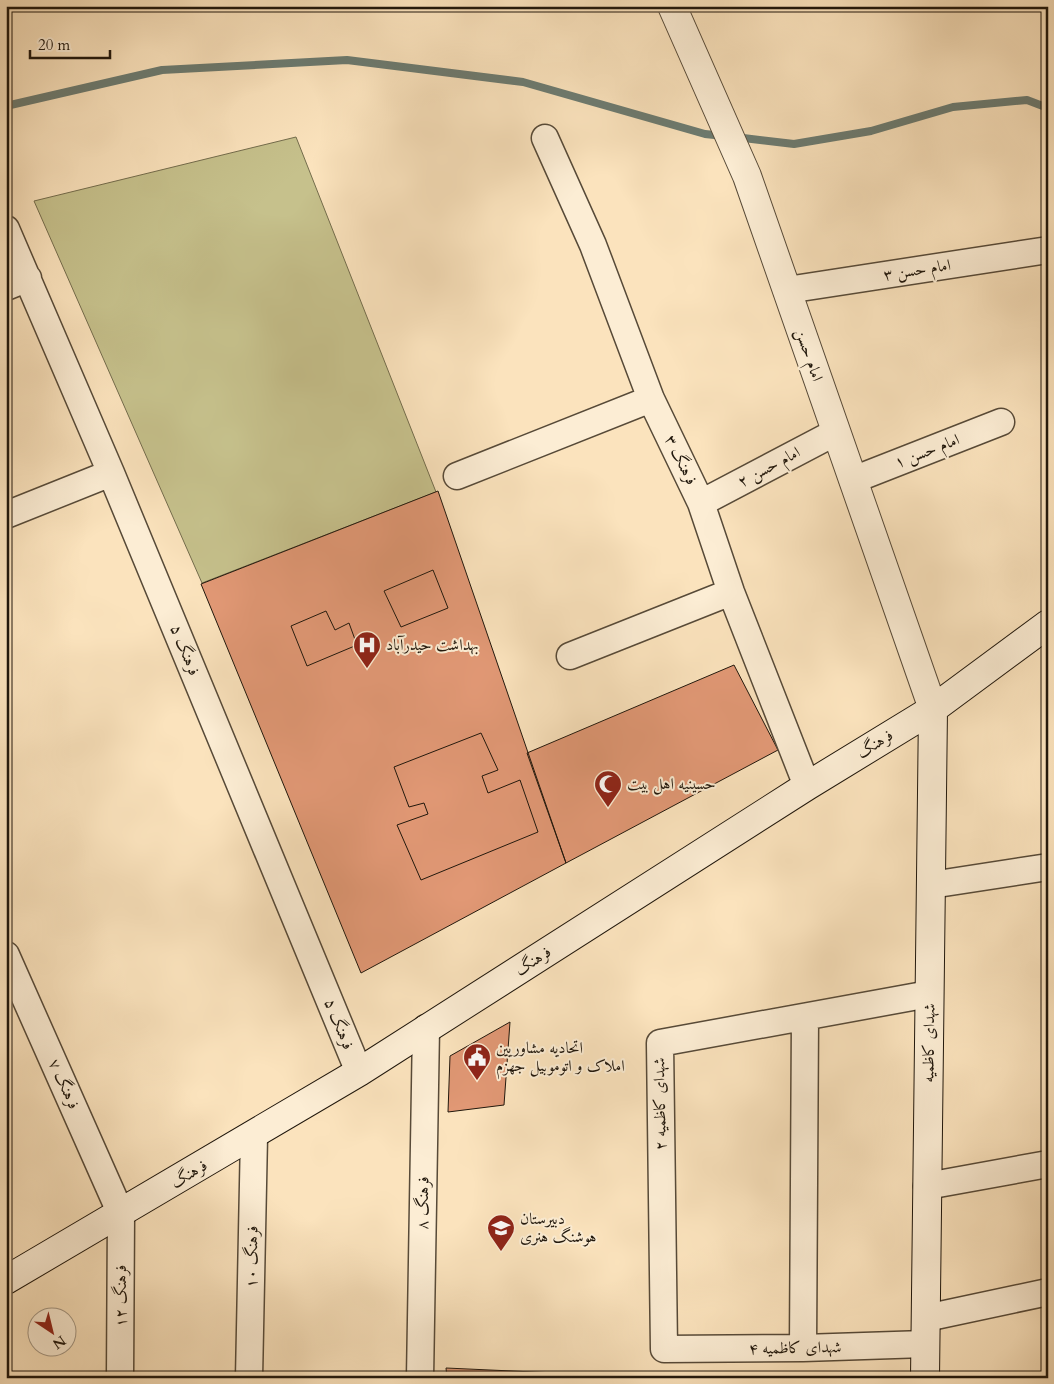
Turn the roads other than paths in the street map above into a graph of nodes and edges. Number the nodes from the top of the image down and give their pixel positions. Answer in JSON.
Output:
{"nodes":[{"id":1,"x":672,"y":6,"type":"edge"},
{"id":2,"x":545,"y":138,"type":"dead end"},
{"id":3,"x":6,"y":229,"type":"edge"},
{"id":4,"x":1048,"y":250,"type":"edge"},
{"id":5,"x":17,"y":283,"type":"edge"},
{"id":6,"x":787,"y":290,"type":"junction"},
{"id":7,"x":651,"y":399,"type":"junction"},
{"id":8,"x":1001,"y":422,"type":"dead end"},
{"id":9,"x":836,"y":432,"type":"junction"},
{"id":10,"x":111,"y":473,"type":"junction"},
{"id":11,"x":457,"y":476,"type":"dead end"},
{"id":12,"x":853,"y":480,"type":"junction"},
{"id":13,"x":701,"y":503,"type":"junction"},
{"id":14,"x":6,"y":515,"type":"edge"},
{"id":15,"x":730,"y":592,"type":"junction"},
{"id":16,"x":1048,"y":624,"type":"edge"},
{"id":17,"x":570,"y":656,"type":"dead end"},
{"id":18,"x":933,"y":709,"type":"junction"},
{"id":19,"x":807,"y":786,"type":"junction"},
{"id":20,"x":1048,"y":867,"type":"edge"},
{"id":21,"x":931,"y":885,"type":"junction"},
{"id":22,"x":6,"y":954,"type":"edge"},
{"id":23,"x":929,"y":994,"type":"junction"},
{"id":24,"x":805,"y":1018,"type":"junction"},
{"id":25,"x":426,"y":1028,"type":"junction"},
{"id":26,"x":359,"y":1072,"type":"junction"},
{"id":27,"x":254,"y":1136,"type":"junction"},
{"id":28,"x":1048,"y":1164,"type":"edge"},
{"id":29,"x":927,"y":1186,"type":"junction"},
{"id":30,"x":121,"y":1214,"type":"junction"},
{"id":31,"x":6,"y":1280,"type":"edge"},
{"id":32,"x":1048,"y":1292,"type":"edge"},
{"id":33,"x":926,"y":1331,"type":"junction"},
{"id":34,"x":803,"y":1348,"type":"junction"},
{"id":35,"x":664,"y":1349,"type":"joint"},
{"id":36,"x":120,"y":1378,"type":"edge"},
{"id":37,"x":249,"y":1378,"type":"edge"},
{"id":38,"x":420,"y":1378,"type":"edge"},
{"id":39,"x":925,"y":1378,"type":"edge"}],
"edges":[{"from":1,"to":6,"type":"main road","name":"امام حسن"},
{"from":2,"to":7,"type":"street","name":"فرهنگ ۳"},
{"from":3,"to":5,"type":"street","name":"فرهنگ ۵"},
{"from":4,"to":6,"type":"street","name":"امام حسن ۳"},
{"from":5,"to":10,"type":"street","name":"فرهنگ ۵"},
{"from":6,"to":9,"type":"main road","name":"امام حسن"},
{"from":7,"to":11,"type":"street"},
{"from":7,"to":13,"type":"street","name":"فرهنگ ۳"},
{"from":8,"to":12,"type":"street","name":"امام حسن ۱"},
{"from":9,"to":12,"type":"main road","name":"امام حسن"},
{"from":9,"to":13,"type":"street","name":"امام حسن ۲"},
{"from":10,"to":14,"type":"street"},
{"from":10,"to":26,"type":"street","name":"فرهنگ ۵"},
{"from":12,"to":18,"type":"main road","name":"امام حسن"},
{"from":13,"to":15,"type":"street","name":"فرهنگ ۳"},
{"from":15,"to":17,"type":"street"},
{"from":15,"to":19,"type":"street","name":"فرهنگ ۳"},
{"from":16,"to":18,"type":"main road","name":"فرهنگ"},
{"from":18,"to":19,"type":"main road","name":"فرهنگ"},
{"from":18,"to":21,"type":"main road","name":"شهدای کاظمیه"},
{"from":19,"to":25,"type":"main road","name":"فرهنگ"},
{"from":20,"to":21,"type":"street"},
{"from":21,"to":23,"type":"main road","name":"شهدای کاظمیه"},
{"from":22,"to":30,"type":"street","name":"فرهنگ ۷"},
{"from":23,"to":24,"type":"street","name":"شهدای کاظمیه ۲"},
{"from":23,"to":29,"type":"main road","name":"شهدای کاظمیه"},
{"from":24,"to":34,"type":"street"},
{"from":24,"to":35,"type":"street","name":"شهدای کاظمیه ۲"},
{"from":25,"to":26,"type":"main road","name":"فرهنگ"},
{"from":25,"to":38,"type":"street","name":"فرهنگ ۸"},
{"from":26,"to":27,"type":"main road","name":"فرهنگ"},
{"from":27,"to":30,"type":"main road","name":"فرهنگ"},
{"from":27,"to":37,"type":"street","name":"فرهنگ ۱۰"},
{"from":28,"to":29,"type":"street"},
{"from":29,"to":33,"type":"main road","name":"شهدای کاظمیه"},
{"from":30,"to":31,"type":"main road","name":"فرهنگ"},
{"from":30,"to":36,"type":"street","name":"فرهنگ ۱۲"},
{"from":32,"to":33,"type":"street","name":"شهدای کاظمیه ۴"},
{"from":33,"to":34,"type":"street","name":"شهدای کاظمیه ۴"},
{"from":33,"to":39,"type":"main road","name":"شهدای کاظمیه"},
{"from":34,"to":35,"type":"street","name":"شهدای کاظمیه ۴"}]}
